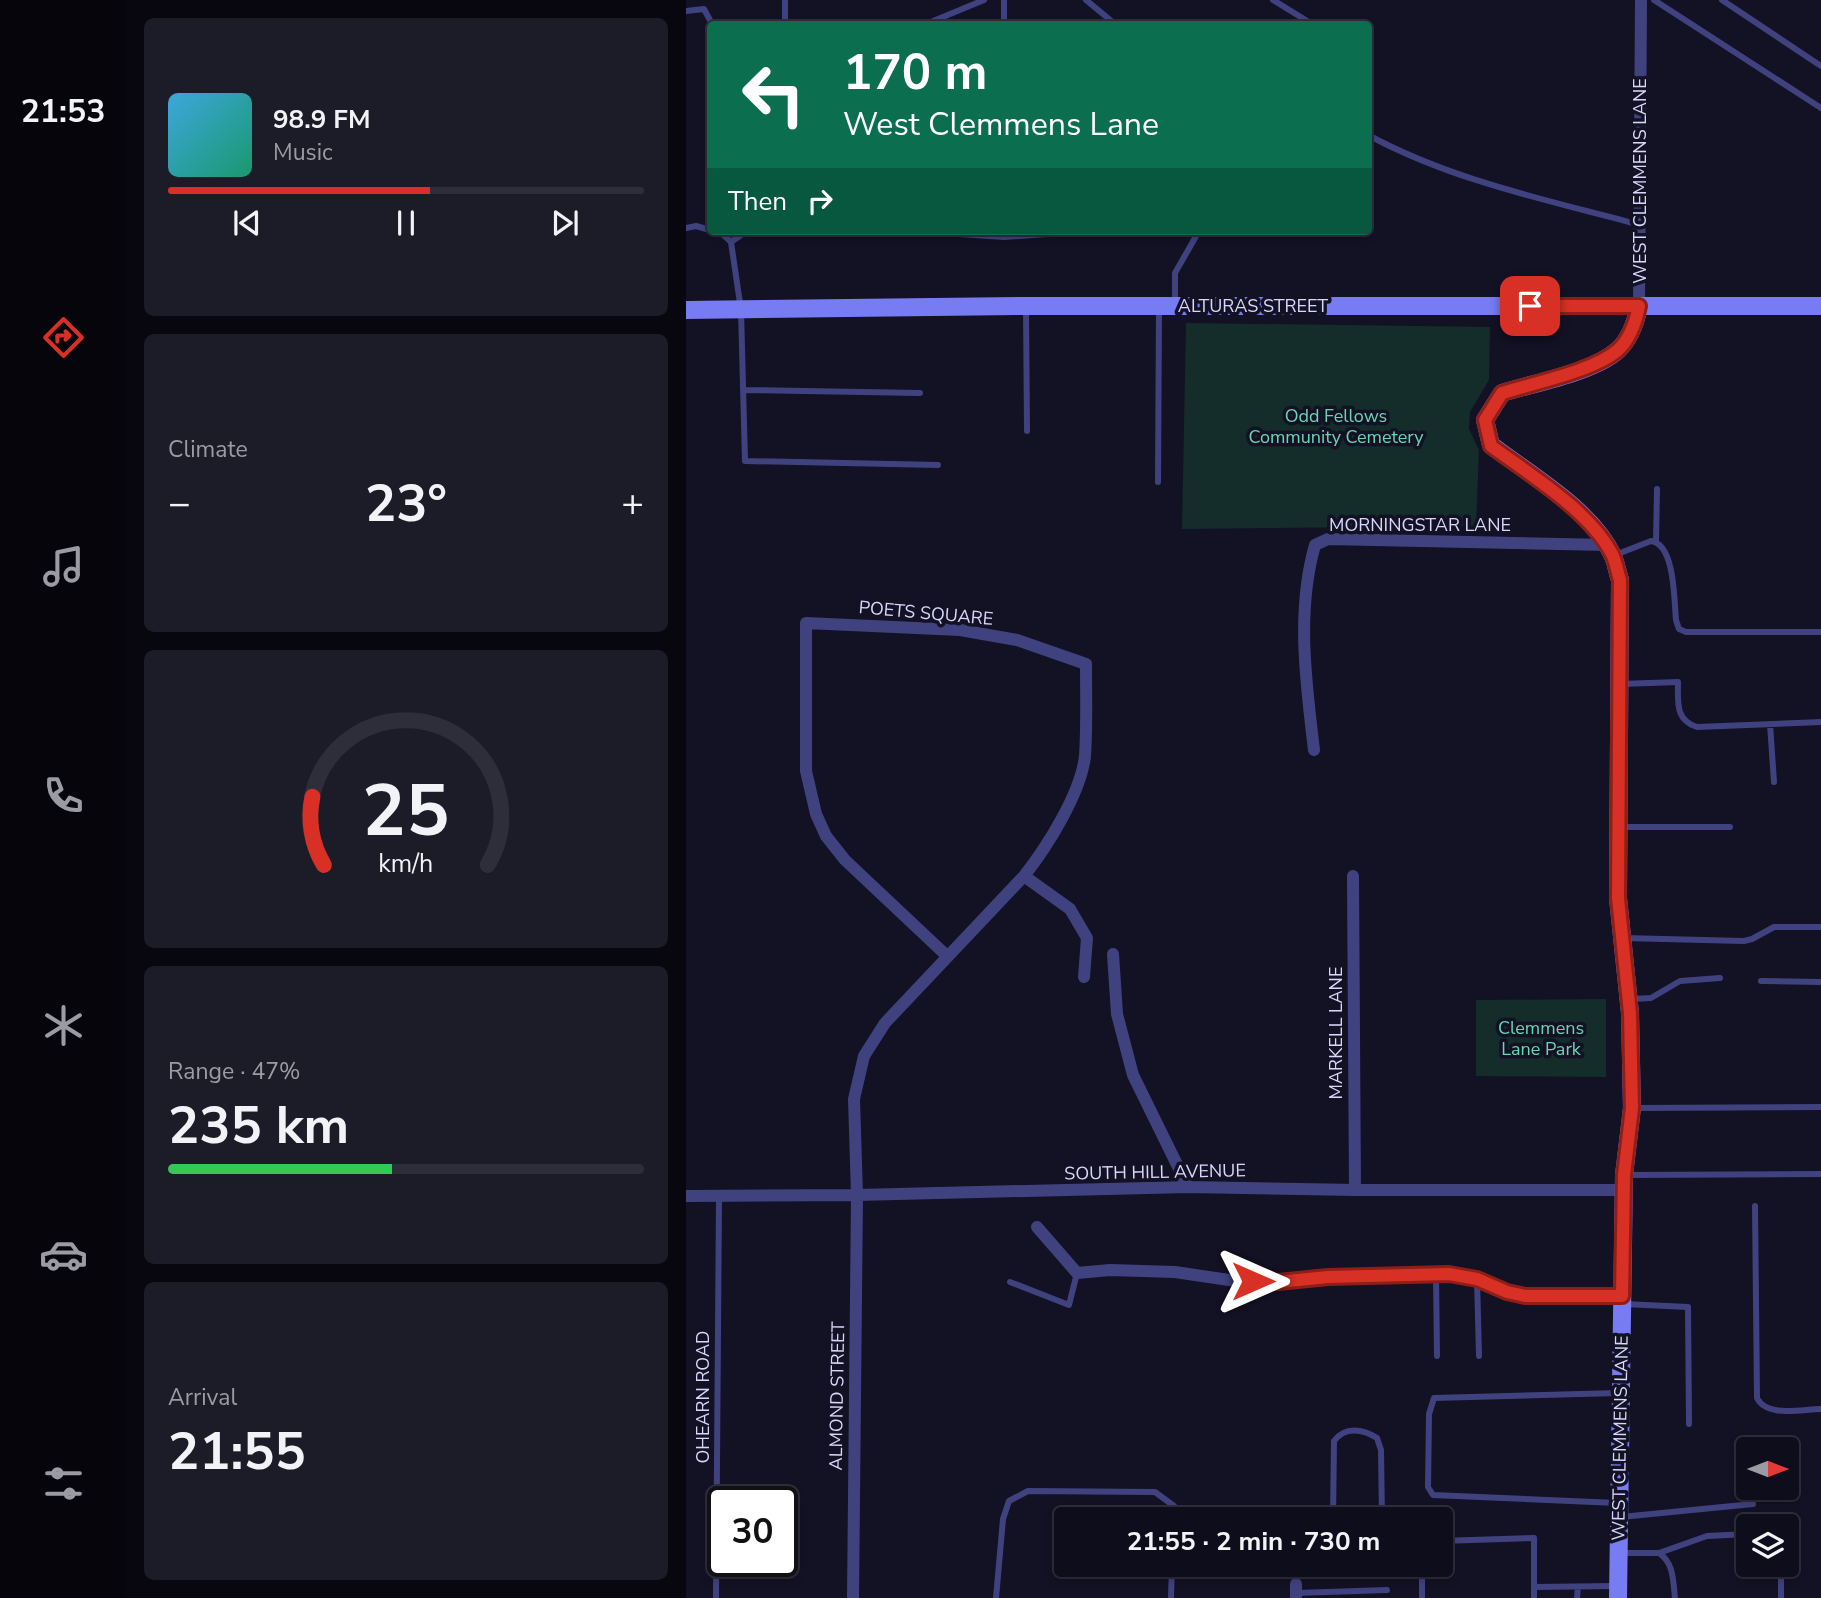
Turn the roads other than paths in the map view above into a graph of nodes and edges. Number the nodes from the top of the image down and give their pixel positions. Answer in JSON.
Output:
{"nodes":[{"id":1,"x":785,"y":0,"type":"edge"},
{"id":2,"x":984,"y":0,"type":"edge"},
{"id":3,"x":1004,"y":0,"type":"edge"},
{"id":4,"x":1086,"y":0,"type":"edge"},
{"id":5,"x":1273,"y":0,"type":"edge"},
{"id":6,"x":1641,"y":0,"type":"edge"},
{"id":7,"x":1654,"y":0,"type":"edge"},
{"id":8,"x":1722,"y":0,"type":"edge"},
{"id":9,"x":686,"y":11,"type":"edge"},
{"id":10,"x":710,"y":21,"type":"edge"},
{"id":11,"x":785,"y":21,"type":"edge"},
{"id":12,"x":933,"y":21,"type":"edge"},
{"id":13,"x":1004,"y":21,"type":"edge"},
{"id":14,"x":1108,"y":21,"type":"edge"},
{"id":15,"x":1307,"y":21,"type":"edge"},
{"id":16,"x":1821,"y":66,"type":"edge"},
{"id":17,"x":1821,"y":108,"type":"edge"},
{"id":18,"x":1372,"y":137,"type":"edge"},
{"id":19,"x":1640,"y":225,"type":"junction"},
{"id":20,"x":686,"y":228,"type":"edge"},
{"id":21,"x":707,"y":229,"type":"edge"},
{"id":22,"x":721,"y":235,"type":"edge"},
{"id":23,"x":741,"y":235,"type":"edge"},
{"id":24,"x":1197,"y":235,"type":"edge"},
{"id":25,"x":731,"y":242,"type":"junction"},
{"id":26,"x":1027,"y":306,"type":"junction"},
{"id":27,"x":1167,"y":306,"type":"junction"},
{"id":28,"x":1639,"y":306,"type":"junction"},
{"id":29,"x":1821,"y":306,"type":"edge"},
{"id":30,"x":686,"y":310,"type":"edge"},
{"id":31,"x":741,"y":310,"type":"junction"},
{"id":32,"x":743,"y":390,"type":"junction"},
{"id":33,"x":920,"y":393,"type":"dead end"},
{"id":34,"x":1027,"y":431,"type":"dead end"},
{"id":35,"x":938,"y":465,"type":"dead end"},
{"id":36,"x":1158,"y":482,"type":"dead end"},
{"id":37,"x":1657,"y":489,"type":"dead end"},
{"id":38,"x":1657,"y":542,"type":"junction"},
{"id":39,"x":1610,"y":550,"type":"junction"},
{"id":40,"x":1821,"y":632,"type":"edge"},
{"id":41,"x":1619,"y":684,"type":"junction"},
{"id":42,"x":1821,"y":722,"type":"edge"},
{"id":43,"x":1770,"y":724,"type":"junction"},
{"id":44,"x":1314,"y":750,"type":"dead end"},
{"id":45,"x":1774,"y":782,"type":"dead end"},
{"id":46,"x":1618,"y":827,"type":"junction"},
{"id":47,"x":1730,"y":827,"type":"dead end"},
{"id":48,"x":1024,"y":876,"type":"junction"},
{"id":49,"x":1353,"y":876,"type":"dead end"},
{"id":50,"x":1821,"y":927,"type":"edge"},
{"id":51,"x":1621,"y":939,"type":"junction"},
{"id":52,"x":1113,"y":954,"type":"dead end"},
{"id":53,"x":947,"y":956,"type":"junction"},
{"id":54,"x":1084,"y":977,"type":"dead end"},
{"id":55,"x":1720,"y":978,"type":"dead end"},
{"id":56,"x":1761,"y":981,"type":"dead end"},
{"id":57,"x":1821,"y":982,"type":"edge"},
{"id":58,"x":1629,"y":1000,"type":"junction"},
{"id":59,"x":1821,"y":1107,"type":"edge"},
{"id":60,"x":1632,"y":1108,"type":"junction"},
{"id":61,"x":1821,"y":1174,"type":"edge"},
{"id":62,"x":1624,"y":1183,"type":"junction"},
{"id":63,"x":1188,"y":1187,"type":"junction"},
{"id":64,"x":1354,"y":1190,"type":"junction"},
{"id":65,"x":856,"y":1195,"type":"junction"},
{"id":66,"x":686,"y":1196,"type":"edge"},
{"id":67,"x":719,"y":1197,"type":"junction"},
{"id":68,"x":1755,"y":1206,"type":"dead end"},
{"id":69,"x":1037,"y":1227,"type":"dead end"},
{"id":70,"x":1077,"y":1273,"type":"junction"},
{"id":71,"x":1436,"y":1275,"type":"junction"},
{"id":72,"x":1477,"y":1279,"type":"junction"},
{"id":73,"x":1010,"y":1282,"type":"dead end"},
{"id":74,"x":1622,"y":1300,"type":"junction"},
{"id":75,"x":1437,"y":1356,"type":"dead end"},
{"id":76,"x":1479,"y":1356,"type":"dead end"},
{"id":77,"x":1621,"y":1393,"type":"junction"},
{"id":78,"x":1821,"y":1409,"type":"edge"},
{"id":79,"x":1689,"y":1424,"type":"dead end"},
{"id":80,"x":1753,"y":1504,"type":"dead end"},
{"id":81,"x":1174,"y":1507,"type":"edge"},
{"id":82,"x":1333,"y":1507,"type":"edge"},
{"id":83,"x":1382,"y":1507,"type":"edge"},
{"id":84,"x":1619,"y":1510,"type":"junction"},
{"id":85,"x":1736,"y":1535,"type":"edge"},
{"id":86,"x":1453,"y":1541,"type":"edge"},
{"id":87,"x":1619,"y":1553,"type":"junction"},
{"id":88,"x":1659,"y":1553,"type":"junction"},
{"id":89,"x":1172,"y":1577,"type":"edge"},
{"id":90,"x":1422,"y":1577,"type":"edge"},
{"id":91,"x":1781,"y":1577,"type":"edge"},
{"id":92,"x":1534,"y":1587,"type":"junction"},
{"id":93,"x":1578,"y":1587,"type":"junction"},
{"id":94,"x":1387,"y":1590,"type":"dead end"},
{"id":95,"x":1296,"y":1592,"type":"edge"},
{"id":96,"x":1618,"y":1592,"type":"edge"},
{"id":97,"x":716,"y":1598,"type":"edge"},
{"id":98,"x":853,"y":1598,"type":"edge"},
{"id":99,"x":996,"y":1598,"type":"edge"},
{"id":100,"x":1171,"y":1598,"type":"edge"},
{"id":101,"x":1422,"y":1598,"type":"edge"},
{"id":102,"x":1534,"y":1598,"type":"edge"},
{"id":103,"x":1577,"y":1598,"type":"edge"},
{"id":104,"x":1675,"y":1598,"type":"edge"},
{"id":105,"x":1781,"y":1598,"type":"edge"}],
"edges":[{"from":1,"to":11,"type":"lane"},
{"from":2,"to":12,"type":"lane"},
{"from":3,"to":13,"type":"lane"},
{"from":4,"to":14,"type":"lane"},
{"from":5,"to":15,"type":"lane"},
{"from":6,"to":19,"type":"street","name":"WEST CLEMMENS LANE"},
{"from":7,"to":17,"type":"lane"},
{"from":8,"to":16,"type":"lane"},
{"from":9,"to":10,"type":"lane"},
{"from":18,"to":19,"type":"lane"},
{"from":19,"to":28,"type":"street","name":"WEST CLEMMENS LANE"},
{"from":20,"to":21,"type":"lane"},
{"from":22,"to":25,"type":"lane"},
{"from":23,"to":25,"type":"lane"},
{"from":24,"to":27,"type":"lane"},
{"from":25,"to":31,"type":"lane"},
{"from":26,"to":27,"type":"street","name":"ALTURAS STREET"},
{"from":26,"to":31,"type":"street","name":"ALTURAS STREET"},
{"from":26,"to":34,"type":"lane"},
{"from":27,"to":28,"type":"street","name":"ALTURAS STREET"},
{"from":27,"to":36,"type":"lane"},
{"from":28,"to":29,"type":"street","name":"ALTURAS STREET"},
{"from":28,"to":39,"type":"street","name":"WEST CLEMMENS LANE"},
{"from":30,"to":31,"type":"street","name":"ALTURAS STREET"},
{"from":31,"to":32,"type":"lane"},
{"from":32,"to":33,"type":"lane"},
{"from":32,"to":35,"type":"lane"},
{"from":37,"to":38,"type":"lane"},
{"from":38,"to":39,"type":"lane"},
{"from":38,"to":40,"type":"lane"},
{"from":39,"to":41,"type":"street","name":"WEST CLEMMENS LANE"},
{"from":39,"to":44,"type":"street","name":"MORNINGSTAR LANE"},
{"from":41,"to":43,"type":"lane"},
{"from":41,"to":46,"type":"street","name":"WEST CLEMMENS LANE"},
{"from":42,"to":43,"type":"lane"},
{"from":43,"to":45,"type":"lane"},
{"from":46,"to":47,"type":"lane"},
{"from":46,"to":51,"type":"street","name":"WEST CLEMMENS LANE"},
{"from":48,"to":53,"type":"street","name":"POETS SQUARE"},
{"from":48,"to":53,"type":"street","name":"POETS SQUARE"},
{"from":48,"to":54,"type":"street"},
{"from":49,"to":64,"type":"street","name":"MARKELL LANE"},
{"from":50,"to":51,"type":"lane"},
{"from":51,"to":58,"type":"street","name":"WEST CLEMMENS LANE"},
{"from":52,"to":63,"type":"street"},
{"from":53,"to":65,"type":"street","name":"POETS SQUARE"},
{"from":55,"to":58,"type":"lane"},
{"from":56,"to":57,"type":"lane"},
{"from":58,"to":60,"type":"street","name":"WEST CLEMMENS LANE"},
{"from":59,"to":60,"type":"lane"},
{"from":60,"to":62,"type":"street","name":"WEST CLEMMENS LANE"},
{"from":61,"to":62,"type":"lane"},
{"from":62,"to":64,"type":"street","name":"SOUTH HILL AVENUE"},
{"from":62,"to":74,"type":"street","name":"WEST CLEMMENS LANE"},
{"from":63,"to":64,"type":"street","name":"SOUTH HILL AVENUE"},
{"from":63,"to":65,"type":"street","name":"SOUTH HILL AVENUE"},
{"from":65,"to":67,"type":"street","name":"SOUTH HILL AVENUE"},
{"from":65,"to":98,"type":"street","name":"ALMOND STREET"},
{"from":66,"to":67,"type":"street","name":"SOUTH HILL AVENUE"},
{"from":67,"to":97,"type":"lane","name":"OHEARN ROAD"},
{"from":68,"to":78,"type":"lane"},
{"from":69,"to":70,"type":"street"},
{"from":70,"to":71,"type":"street"},
{"from":70,"to":73,"type":"lane"},
{"from":71,"to":72,"type":"street"},
{"from":71,"to":75,"type":"lane"},
{"from":72,"to":74,"type":"street"},
{"from":72,"to":76,"type":"lane"},
{"from":74,"to":77,"type":"street","name":"WEST CLEMMENS LANE"},
{"from":74,"to":79,"type":"lane"},
{"from":77,"to":84,"type":"street","name":"WEST CLEMMENS LANE"},
{"from":77,"to":84,"type":"lane"},
{"from":80,"to":84,"type":"lane"},
{"from":81,"to":99,"type":"lane"},
{"from":82,"to":83,"type":"lane"},
{"from":84,"to":87,"type":"street","name":"WEST CLEMMENS LANE"},
{"from":85,"to":88,"type":"lane"},
{"from":86,"to":92,"type":"lane"},
{"from":87,"to":88,"type":"lane"},
{"from":87,"to":96,"type":"street","name":"WEST CLEMMENS LANE"},
{"from":88,"to":104,"type":"lane"},
{"from":89,"to":100,"type":"lane"},
{"from":90,"to":101,"type":"lane"},
{"from":91,"to":105,"type":"lane"},
{"from":92,"to":93,"type":"lane"},
{"from":92,"to":102,"type":"lane"},
{"from":93,"to":96,"type":"lane"},
{"from":93,"to":103,"type":"lane"},
{"from":94,"to":95,"type":"lane"}]}
